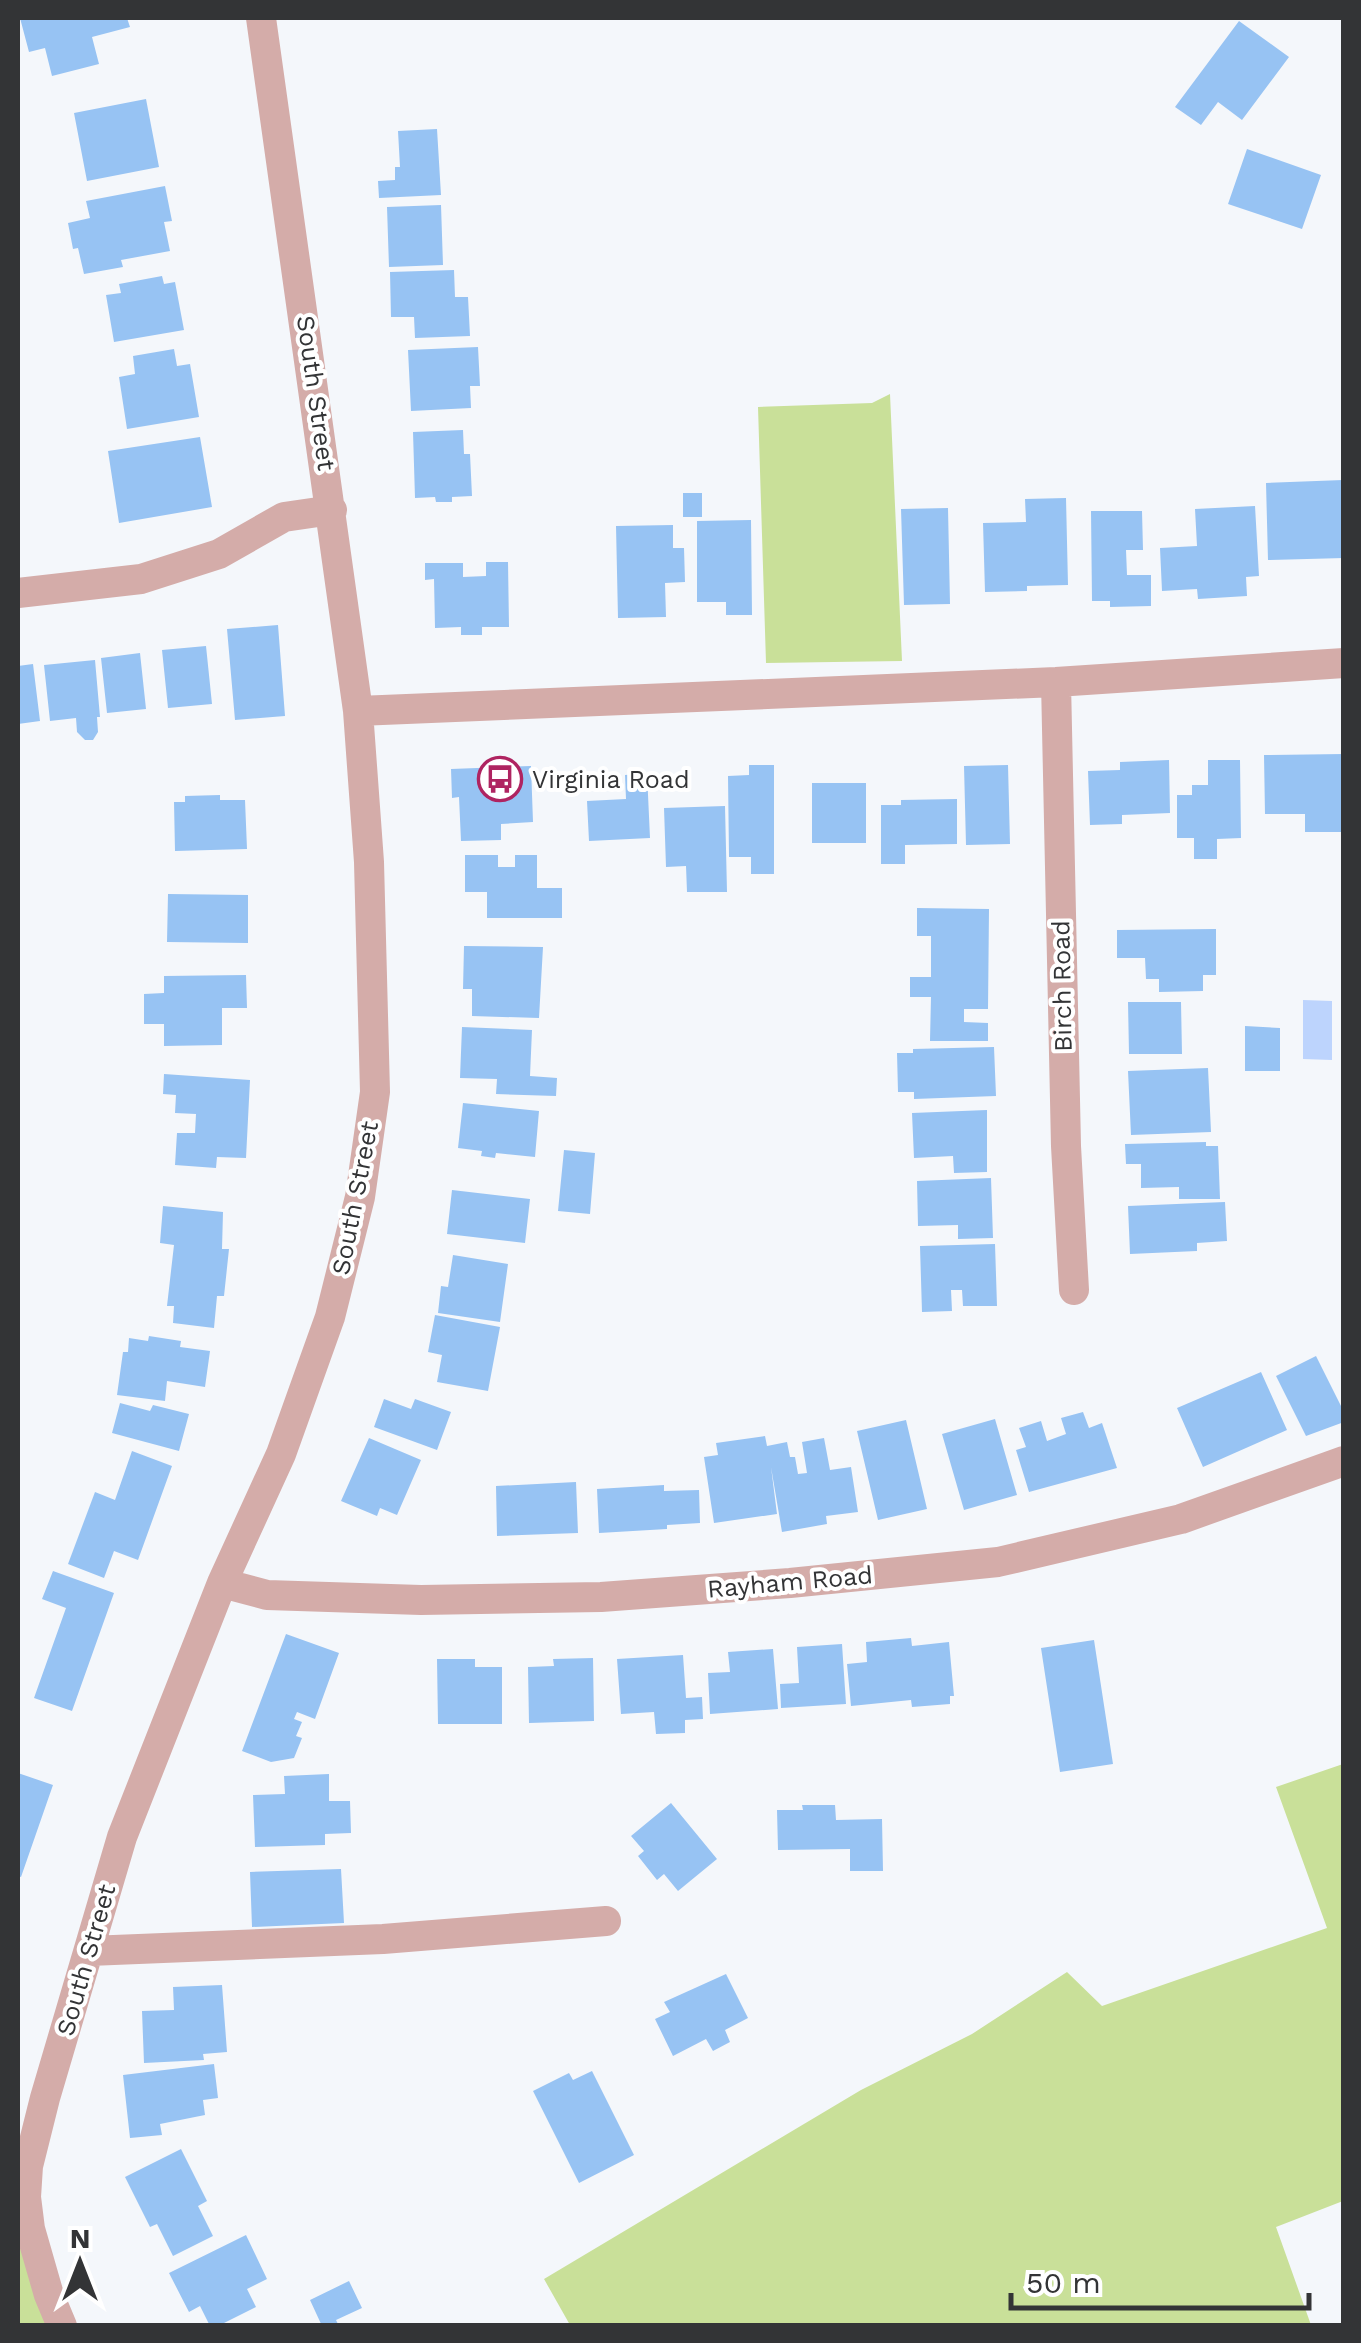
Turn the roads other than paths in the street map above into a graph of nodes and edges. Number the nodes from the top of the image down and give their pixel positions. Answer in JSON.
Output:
{"nodes":[{"id":1,"x":261,"y":18,"type":"edge"},
{"id":2,"x":332,"y":510,"type":"junction"},
{"id":3,"x":18,"y":593,"type":"edge"},
{"id":4,"x":1344,"y":662,"type":"edge"},
{"id":5,"x":1056,"y":682,"type":"junction"},
{"id":6,"x":358,"y":711,"type":"junction"},
{"id":7,"x":1074,"y":1290,"type":"dead end"},
{"id":8,"x":1344,"y":1460,"type":"edge"},
{"id":9,"x":222,"y":1584,"type":"junction"},
{"id":10,"x":606,"y":1922,"type":"dead end"},
{"id":11,"x":89,"y":1950,"type":"junction"},
{"id":12,"x":62,"y":2326,"type":"edge"}],
"edges":[{"from":1,"to":2,"type":"street","name":"South Street"},
{"from":2,"to":3,"type":"street"},
{"from":2,"to":6,"type":"street","name":"South Street"},
{"from":4,"to":5,"type":"street"},
{"from":5,"to":6,"type":"street"},
{"from":5,"to":7,"type":"street","name":"Birch Road"},
{"from":6,"to":9,"type":"street","name":"South Street"},
{"from":8,"to":9,"type":"street","name":"Rayham Road"},
{"from":9,"to":11,"type":"street","name":"South Street"},
{"from":10,"to":11,"type":"street"},
{"from":11,"to":12,"type":"street","name":"South Street"}]}
